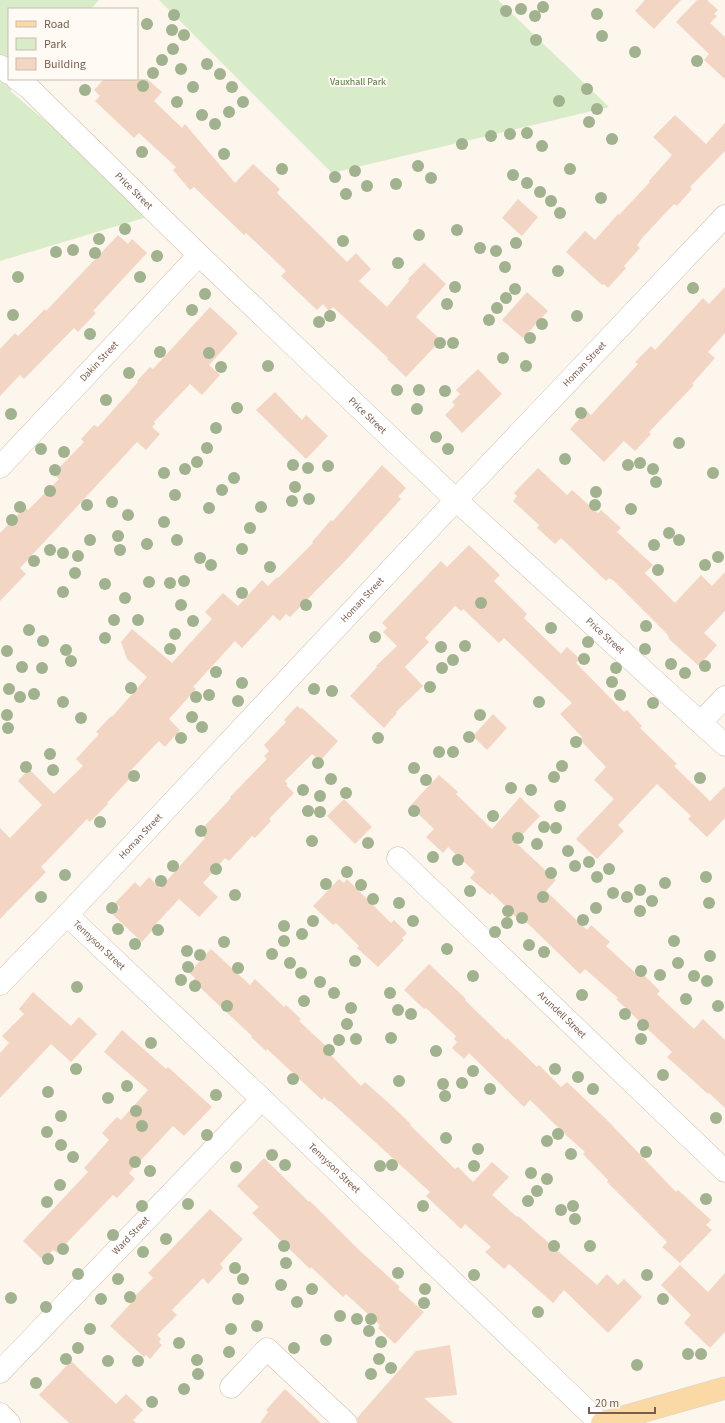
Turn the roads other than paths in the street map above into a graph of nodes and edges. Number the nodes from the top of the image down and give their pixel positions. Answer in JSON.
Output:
{"nodes":[{"id":1,"x":0,"y":66,"type":"edge"},
{"id":2,"x":8,"y":72,"type":"edge"},
{"id":3,"x":18,"y":80,"type":"edge"},
{"id":4,"x":725,"y":216,"type":"edge"},
{"id":5,"x":199,"y":255,"type":"junction"},
{"id":6,"x":0,"y":467,"type":"edge"},
{"id":7,"x":456,"y":500,"type":"junction"},
{"id":8,"x":725,"y":697,"type":"edge"},
{"id":9,"x":701,"y":722,"type":"junction"},
{"id":10,"x":725,"y":745,"type":"edge"},
{"id":11,"x":398,"y":858,"type":"dead end"},
{"id":12,"x":66,"y":915,"type":"junction"},
{"id":13,"x":0,"y":984,"type":"edge"},
{"id":14,"x":262,"y":1099,"type":"junction"},
{"id":15,"x":725,"y":1171,"type":"edge"},
{"id":16,"x":0,"y":1372,"type":"edge"},
{"id":17,"x":231,"y":1387,"type":"dead end"},
{"id":18,"x":725,"y":1388,"type":"edge"},
{"id":19,"x":0,"y":1414,"type":"edge"},
{"id":20,"x":9,"y":1423,"type":"edge"},
{"id":21,"x":346,"y":1423,"type":"edge"},
{"id":22,"x":601,"y":1423,"type":"edge"}],
"edges":[{"from":1,"to":2,"type":"street"},
{"from":3,"to":5,"type":"street","name":"Price Street"},
{"from":4,"to":7,"type":"street","name":"Homan Street"},
{"from":5,"to":6,"type":"street","name":"Dakin Street"},
{"from":5,"to":7,"type":"street","name":"Price Street"},
{"from":7,"to":9,"type":"street","name":"Price Street"},
{"from":7,"to":12,"type":"street","name":"Homan Street"},
{"from":8,"to":9,"type":"street"},
{"from":9,"to":10,"type":"street","name":"Price Street"},
{"from":11,"to":15,"type":"street","name":"Arundell Street"},
{"from":12,"to":13,"type":"street","name":"Homan Street"},
{"from":12,"to":14,"type":"street","name":"Tennyson Street"},
{"from":14,"to":16,"type":"street","name":"Ward Street"},
{"from":14,"to":22,"type":"street","name":"Tennyson Street"},
{"from":17,"to":21,"type":"street"},
{"from":18,"to":22,"type":"main road"},
{"from":19,"to":20,"type":"street"}]}
